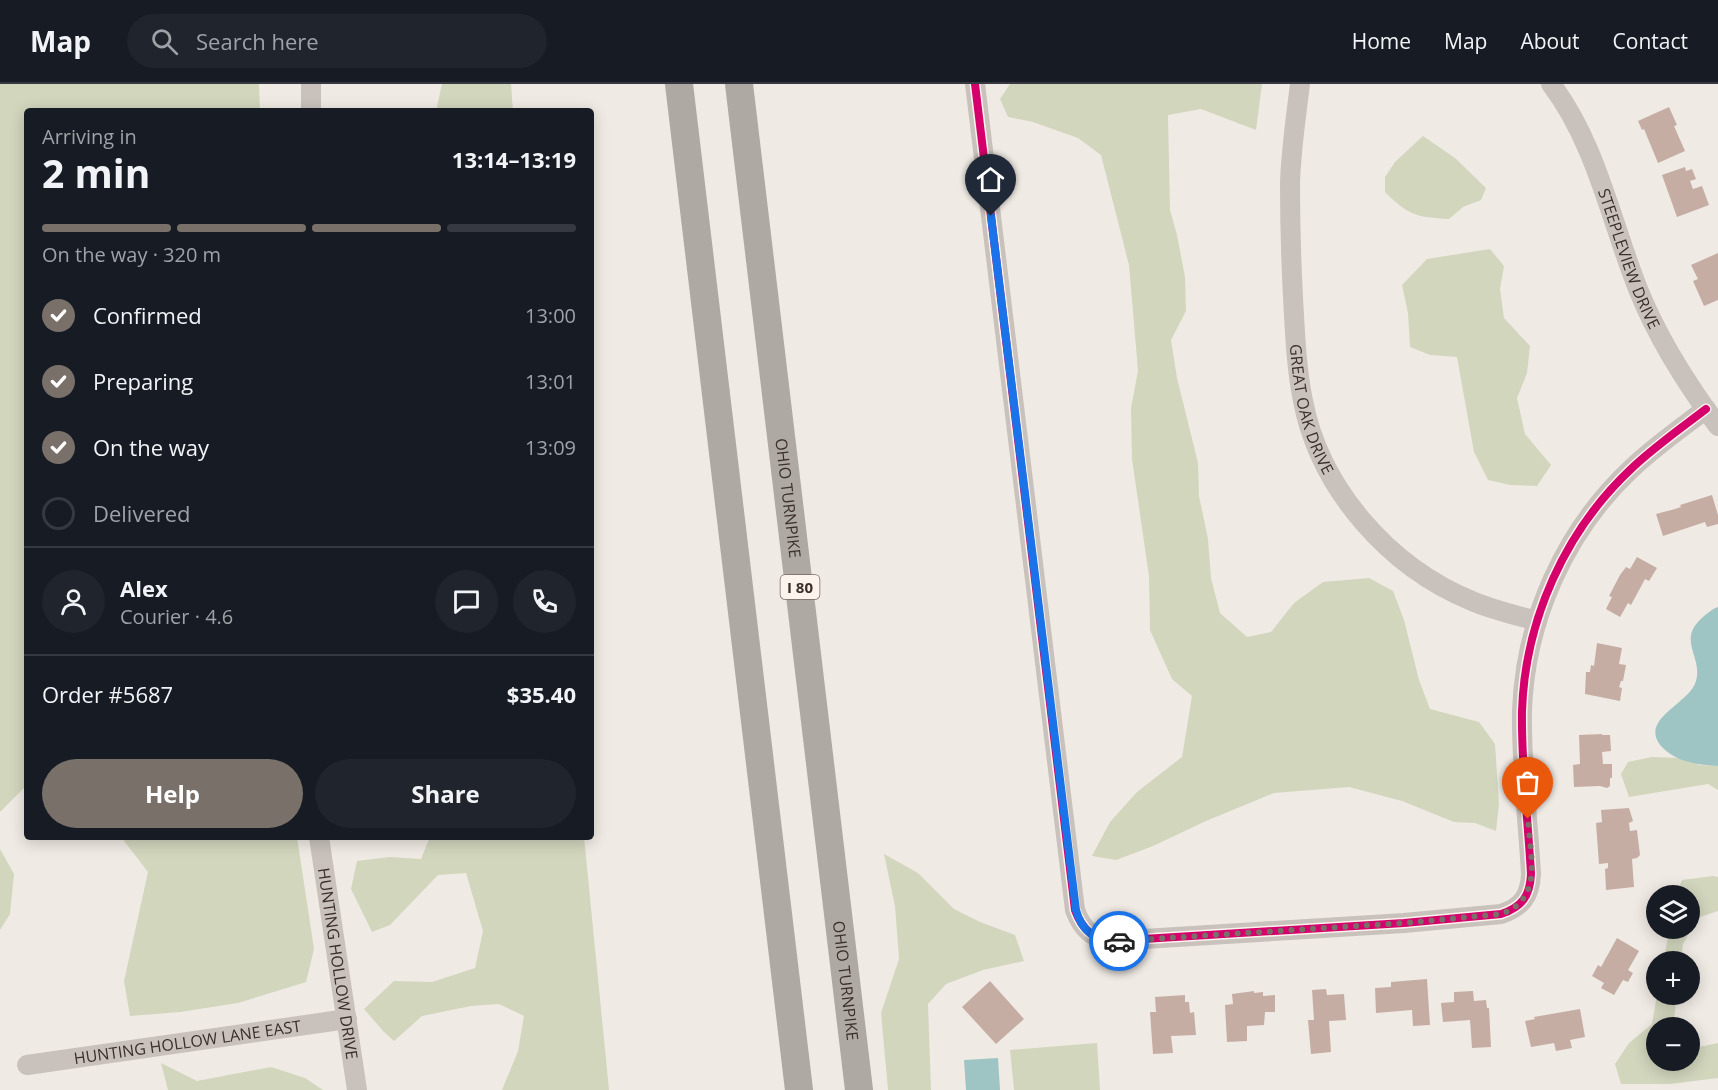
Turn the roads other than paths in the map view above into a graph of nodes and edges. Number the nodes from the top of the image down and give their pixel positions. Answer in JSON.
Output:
{"nodes":[{"id":1,"x":311,"y":84,"type":"edge"},
{"id":2,"x":679,"y":84,"type":"edge"},
{"id":3,"x":739,"y":84,"type":"edge"},
{"id":4,"x":975,"y":84,"type":"edge"},
{"id":5,"x":1300,"y":84,"type":"edge"},
{"id":6,"x":1551,"y":84,"type":"edge"},
{"id":7,"x":311,"y":108,"type":"edge"},
{"id":8,"x":1706,"y":409,"type":"junction"},
{"id":9,"x":1718,"y":426,"type":"edge"},
{"id":10,"x":1537,"y":621,"type":"junction"},
{"id":11,"x":319,"y":840,"type":"edge"},
{"id":12,"x":347,"y":1019,"type":"junction"},
{"id":13,"x":27,"y":1065,"type":"dead end"},
{"id":14,"x":357,"y":1090,"type":"edge"},
{"id":15,"x":799,"y":1090,"type":"edge"},
{"id":16,"x":859,"y":1090,"type":"edge"}],
"edges":[{"from":1,"to":7,"type":"street"},
{"from":2,"to":15,"type":"highway"},
{"from":3,"to":16,"type":"highway","name":"OHIO TURNPIKE","number":"I 80"},
{"from":4,"to":10,"type":"street"},
{"from":5,"to":10,"type":"street","name":"GREAT OAK DRIVE"},
{"from":6,"to":8,"type":"street","name":"STEEPLEVIEW DRIVE"},
{"from":8,"to":9,"type":"street","name":"STEEPLEVIEW DRIVE"},
{"from":8,"to":10,"type":"street"},
{"from":11,"to":12,"type":"street","name":"HUNTING HOLLOW DRIVE"},
{"from":12,"to":13,"type":"street","name":"HUNTING HOLLOW LANE EAST"},
{"from":12,"to":14,"type":"street","name":"HUNTING HOLLOW DRIVE"}]}
